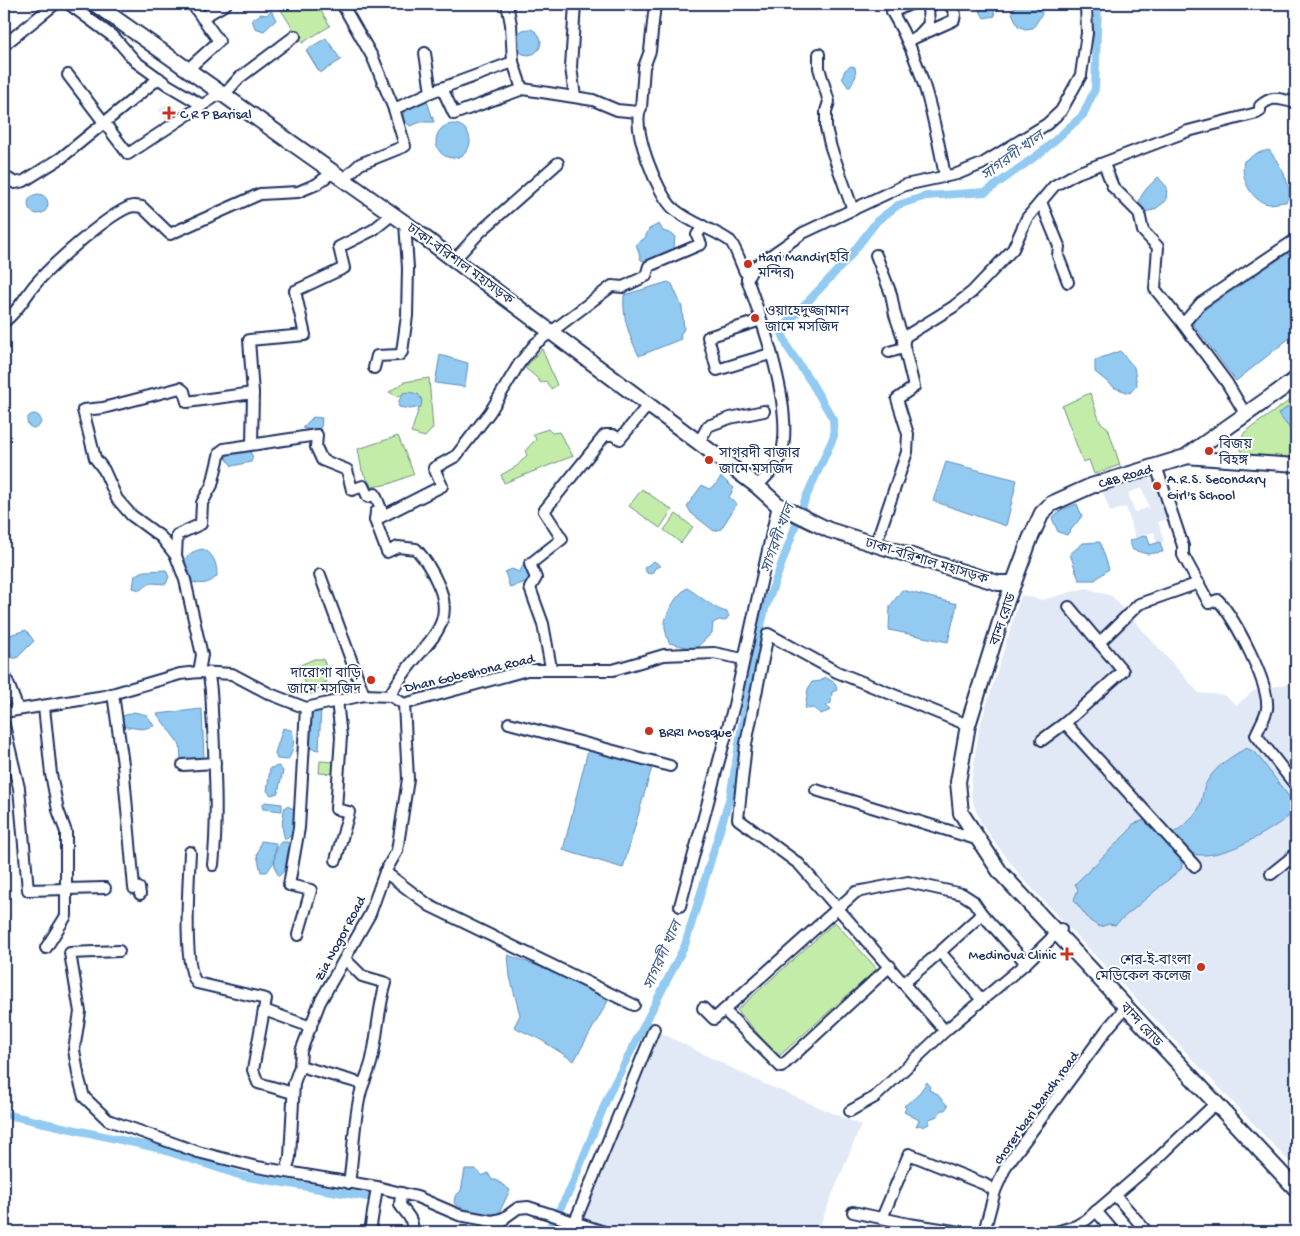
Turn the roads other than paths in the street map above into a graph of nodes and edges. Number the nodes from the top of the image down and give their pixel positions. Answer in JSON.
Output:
{"nodes":[{"id":1,"x":55,"y":4,"type":"edge"},
{"id":2,"x":69,"y":4,"type":"edge"},
{"id":3,"x":95,"y":4,"type":"edge"},
{"id":4,"x":226,"y":4,"type":"edge"},
{"id":5,"x":342,"y":4,"type":"edge"},
{"id":6,"x":507,"y":4,"type":"edge"},
{"id":7,"x":575,"y":4,"type":"edge"},
{"id":8,"x":655,"y":4,"type":"edge"},
{"id":9,"x":910,"y":4,"type":"edge"},
{"id":10,"x":932,"y":4,"type":"edge"},
{"id":11,"x":950,"y":4,"type":"edge"},
{"id":12,"x":1086,"y":4,"type":"edge"},
{"id":13,"x":195,"y":8,"type":"dead end"},
{"id":14,"x":202,"y":18,"type":"junction"},
{"id":15,"x":294,"y":36,"type":"dead end"},
{"id":16,"x":912,"y":40,"type":"junction"},
{"id":17,"x":4,"y":45,"type":"edge"},
{"id":18,"x":425,"y":53,"type":"dead end"},
{"id":19,"x":819,"y":54,"type":"dead end"},
{"id":20,"x":513,"y":62,"type":"junction"},
{"id":21,"x":188,"y":69,"type":"junction"},
{"id":22,"x":68,"y":75,"type":"dead end"},
{"id":23,"x":159,"y":78,"type":"junction"},
{"id":24,"x":442,"y":88,"type":"junction"},
{"id":25,"x":522,"y":89,"type":"junction"},
{"id":26,"x":431,"y":92,"type":"junction"},
{"id":27,"x":223,"y":94,"type":"junction"},
{"id":28,"x":575,"y":97,"type":"junction"},
{"id":29,"x":1296,"y":102,"type":"edge"},
{"id":30,"x":202,"y":105,"type":"junction"},
{"id":31,"x":394,"y":108,"type":"junction"},
{"id":32,"x":638,"y":112,"type":"junction"},
{"id":33,"x":104,"y":123,"type":"junction"},
{"id":34,"x":558,"y":163,"type":"dead end"},
{"id":35,"x":1104,"y":164,"type":"junction"},
{"id":36,"x":339,"y":175,"type":"junction"},
{"id":37,"x":4,"y":176,"type":"edge"},
{"id":38,"x":945,"y":176,"type":"junction"},
{"id":39,"x":1040,"y":202,"type":"junction"},
{"id":40,"x":853,"y":210,"type":"junction"},
{"id":41,"x":393,"y":214,"type":"junction"},
{"id":42,"x":405,"y":223,"type":"junction"},
{"id":43,"x":703,"y":226,"type":"junction"},
{"id":44,"x":1296,"y":247,"type":"edge"},
{"id":45,"x":876,"y":255,"type":"dead end"},
{"id":46,"x":454,"y":259,"type":"junction"},
{"id":47,"x":749,"y":274,"type":"junction"},
{"id":48,"x":1068,"y":282,"type":"dead end"},
{"id":49,"x":761,"y":320,"type":"junction"},
{"id":50,"x":4,"y":322,"type":"edge"},
{"id":51,"x":1183,"y":324,"type":"junction"},
{"id":52,"x":551,"y":330,"type":"junction"},
{"id":53,"x":904,"y":344,"type":"junction"},
{"id":54,"x":889,"y":352,"type":"dead end"},
{"id":55,"x":770,"y":354,"type":"junction"},
{"id":56,"x":374,"y":368,"type":"dead end"},
{"id":57,"x":1296,"y":379,"type":"edge"},
{"id":58,"x":253,"y":393,"type":"junction"},
{"id":59,"x":649,"y":404,"type":"junction"},
{"id":60,"x":764,"y":411,"type":"dead end"},
{"id":61,"x":1246,"y":415,"type":"junction"},
{"id":62,"x":699,"y":442,"type":"junction"},
{"id":63,"x":252,"y":444,"type":"junction"},
{"id":64,"x":1185,"y":457,"type":"junction"},
{"id":65,"x":1296,"y":465,"type":"edge"},
{"id":66,"x":1156,"y":466,"type":"junction"},
{"id":67,"x":757,"y":486,"type":"junction"},
{"id":68,"x":796,"y":514,"type":"junction"},
{"id":69,"x":375,"y":520,"type":"junction"},
{"id":70,"x":823,"y":525,"type":"junction"},
{"id":71,"x":877,"y":540,"type":"junction"},
{"id":72,"x":176,"y":556,"type":"junction"},
{"id":73,"x":320,"y":575,"type":"dead end"},
{"id":74,"x":1014,"y":583,"type":"junction"},
{"id":75,"x":1199,"y":583,"type":"junction"},
{"id":76,"x":1069,"y":607,"type":"dead end"},
{"id":77,"x":1099,"y":643,"type":"junction"},
{"id":78,"x":742,"y":659,"type":"junction"},
{"id":79,"x":551,"y":668,"type":"junction"},
{"id":80,"x":203,"y":672,"type":"junction"},
{"id":81,"x":4,"y":673,"type":"edge"},
{"id":82,"x":113,"y":694,"type":"junction"},
{"id":83,"x":364,"y":695,"type":"junction"},
{"id":84,"x":389,"y":696,"type":"junction"},
{"id":85,"x":337,"y":700,"type":"junction"},
{"id":86,"x":404,"y":704,"type":"junction"},
{"id":87,"x":44,"y":707,"type":"junction"},
{"id":88,"x":306,"y":708,"type":"junction"},
{"id":89,"x":18,"y":709,"type":"junction"},
{"id":90,"x":4,"y":712,"type":"edge"},
{"id":91,"x":509,"y":723,"type":"dead end"},
{"id":92,"x":1065,"y":723,"type":"junction"},
{"id":93,"x":4,"y":725,"type":"edge"},
{"id":94,"x":968,"y":725,"type":"junction"},
{"id":95,"x":1042,"y":740,"type":"dead end"},
{"id":96,"x":215,"y":763,"type":"junction"},
{"id":97,"x":183,"y":765,"type":"dead end"},
{"id":98,"x":670,"y":766,"type":"dead end"},
{"id":99,"x":1296,"y":786,"type":"edge"},
{"id":100,"x":816,"y":790,"type":"dead end"},
{"id":101,"x":976,"y":839,"type":"junction"},
{"id":102,"x":190,"y":852,"type":"dead end"},
{"id":103,"x":1296,"y":854,"type":"edge"},
{"id":104,"x":336,"y":860,"type":"dead end"},
{"id":105,"x":213,"y":865,"type":"dead end"},
{"id":106,"x":1195,"y":866,"type":"dead end"},
{"id":107,"x":385,"y":872,"type":"junction"},
{"id":108,"x":1271,"y":874,"type":"dead end"},
{"id":109,"x":105,"y":888,"type":"dead end"},
{"id":110,"x":66,"y":889,"type":"junction"},
{"id":111,"x":140,"y":894,"type":"dead end"},
{"id":112,"x":680,"y":906,"type":"dead end"},
{"id":113,"x":839,"y":908,"type":"junction"},
{"id":114,"x":982,"y":914,"type":"junction"},
{"id":115,"x":1058,"y":931,"type":"junction"},
{"id":116,"x":298,"y":935,"type":"dead end"},
{"id":117,"x":46,"y":948,"type":"dead end"},
{"id":118,"x":119,"y":951,"type":"dead end"},
{"id":119,"x":940,"y":952,"type":"junction"},
{"id":120,"x":345,"y":959,"type":"junction"},
{"id":121,"x":1026,"y":963,"type":"junction"},
{"id":122,"x":890,"y":966,"type":"junction"},
{"id":123,"x":904,"y":983,"type":"junction"},
{"id":124,"x":982,"y":1000,"type":"junction"},
{"id":125,"x":634,"y":1005,"type":"dead end"},
{"id":126,"x":1126,"y":1007,"type":"junction"},
{"id":127,"x":703,"y":1008,"type":"dead end"},
{"id":128,"x":264,"y":1010,"type":"junction"},
{"id":129,"x":724,"y":1010,"type":"junction"},
{"id":130,"x":311,"y":1027,"type":"junction"},
{"id":131,"x":654,"y":1029,"type":"dead end"},
{"id":132,"x":945,"y":1031,"type":"junction"},
{"id":133,"x":300,"y":1066,"type":"junction"},
{"id":134,"x":363,"y":1084,"type":"junction"},
{"id":135,"x":293,"y":1093,"type":"junction"},
{"id":136,"x":1216,"y":1102,"type":"junction"},
{"id":137,"x":850,"y":1111,"type":"dead end"},
{"id":138,"x":286,"y":1172,"type":"junction"},
{"id":139,"x":349,"y":1183,"type":"junction"},
{"id":140,"x":1295,"y":1184,"type":"edge"},
{"id":141,"x":377,"y":1187,"type":"junction"},
{"id":142,"x":995,"y":1191,"type":"junction"},
{"id":143,"x":401,"y":1193,"type":"junction"},
{"id":144,"x":1115,"y":1195,"type":"junction"},
{"id":145,"x":1096,"y":1211,"type":"junction"},
{"id":146,"x":853,"y":1212,"type":"dead end"},
{"id":147,"x":504,"y":1218,"type":"junction"},
{"id":148,"x":882,"y":1218,"type":"junction"},
{"id":149,"x":572,"y":1223,"type":"junction"},
{"id":150,"x":1078,"y":1229,"type":"edge"},
{"id":151,"x":370,"y":1232,"type":"edge"},
{"id":152,"x":412,"y":1232,"type":"edge"},
{"id":153,"x":497,"y":1232,"type":"edge"},
{"id":154,"x":604,"y":1232,"type":"edge"},
{"id":155,"x":960,"y":1232,"type":"edge"},
{"id":156,"x":984,"y":1232,"type":"edge"},
{"id":157,"x":1056,"y":1232,"type":"edge"},
{"id":158,"x":1114,"y":1232,"type":"edge"},
{"id":159,"x":1147,"y":1232,"type":"edge"}],
"edges":[{"from":1,"to":17,"type":"street"},
{"from":2,"to":23,"type":"street"},
{"from":3,"to":21,"type":"highway","name":"ঢাকা-বরিশাল মহাসড়ক"},
{"from":4,"to":14,"type":"street"},
{"from":5,"to":31,"type":"street"},
{"from":6,"to":20,"type":"street"},
{"from":7,"to":28,"type":"street"},
{"from":8,"to":32,"type":"street"},
{"from":9,"to":16,"type":"street"},
{"from":10,"to":16,"type":"street"},
{"from":11,"to":16,"type":"street"},
{"from":12,"to":38,"type":"street"},
{"from":13,"to":14,"type":"street"},
{"from":14,"to":21,"type":"street"},
{"from":15,"to":27,"type":"street"},
{"from":16,"to":38,"type":"street"},
{"from":18,"to":26,"type":"street"},
{"from":19,"to":40,"type":"street"},
{"from":20,"to":24,"type":"street"},
{"from":20,"to":25,"type":"street"},
{"from":21,"to":27,"type":"highway","name":"ঢাকা-বরিশাল মহাসড়ক"},
{"from":22,"to":33,"type":"street"},
{"from":23,"to":30,"type":"street"},
{"from":23,"to":33,"type":"street"},
{"from":24,"to":25,"type":"street"},
{"from":24,"to":26,"type":"street"},
{"from":25,"to":28,"type":"street"},
{"from":26,"to":31,"type":"street"},
{"from":27,"to":30,"type":"street"},
{"from":27,"to":36,"type":"highway","name":"ঢাকা-বরিশাল মহাসড়ক"},
{"from":28,"to":32,"type":"street"},
{"from":29,"to":35,"type":"street"},
{"from":30,"to":33,"type":"street"},
{"from":31,"to":36,"type":"street"},
{"from":32,"to":43,"type":"street"},
{"from":33,"to":37,"type":"street"},
{"from":34,"to":46,"type":"street"},
{"from":35,"to":39,"type":"street"},
{"from":35,"to":51,"type":"street"},
{"from":36,"to":41,"type":"highway","name":"ঢাকা-বরিশাল মহাসড়ক"},
{"from":36,"to":50,"type":"street"},
{"from":38,"to":40,"type":"street"},
{"from":39,"to":48,"type":"street"},
{"from":39,"to":53,"type":"street"},
{"from":40,"to":47,"type":"street"},
{"from":41,"to":42,"type":"highway","name":"ঢাকা-বরিশাল মহাসড়ক"},
{"from":41,"to":58,"type":"street"},
{"from":42,"to":46,"type":"highway","name":"ঢাকা-বরিশাল মহাসড়ক"},
{"from":42,"to":56,"type":"street"},
{"from":43,"to":47,"type":"street"},
{"from":43,"to":52,"type":"street"},
{"from":44,"to":51,"type":"street"},
{"from":45,"to":53,"type":"street"},
{"from":46,"to":52,"type":"highway","name":"ঢাকা-বরিশাল মহাসড়ক"},
{"from":47,"to":49,"type":"street"},
{"from":49,"to":55,"type":"street"},
{"from":49,"to":55,"type":"street"},
{"from":51,"to":61,"type":"street"},
{"from":52,"to":59,"type":"highway","name":"ঢাকা-বরিশাল মহাসড়ক"},
{"from":52,"to":69,"type":"street"},
{"from":53,"to":54,"type":"street"},
{"from":53,"to":71,"type":"street"},
{"from":55,"to":67,"type":"street"},
{"from":57,"to":61,"type":"highway","name":"C&B Road"},
{"from":58,"to":63,"type":"street"},
{"from":58,"to":72,"type":"street"},
{"from":59,"to":62,"type":"highway","name":"ঢাকা-বরিশাল মহাসড়ক"},
{"from":59,"to":79,"type":"street"},
{"from":60,"to":62,"type":"street"},
{"from":61,"to":64,"type":"highway","name":"C&B Road"},
{"from":62,"to":67,"type":"highway","name":"ঢাকা-বরিশাল মহাসড়ক"},
{"from":63,"to":69,"type":"street"},
{"from":63,"to":72,"type":"street"},
{"from":64,"to":65,"type":"main road"},
{"from":64,"to":66,"type":"highway","name":"C&B Road"},
{"from":66,"to":74,"type":"highway","name":"C&B Road"},
{"from":66,"to":75,"type":"street"},
{"from":67,"to":68,"type":"highway","name":"ঢাকা-বরিশাল মহাসড়ক"},
{"from":68,"to":70,"type":"highway"},
{"from":68,"to":78,"type":"street"},
{"from":69,"to":84,"type":"street"},
{"from":70,"to":71,"type":"highway","name":"ঢাকা-বরিশাল মহাসড়ক"},
{"from":70,"to":74,"type":"highway","name":"ঢাকা-বরিশাল মহাসড়ক"},
{"from":71,"to":74,"type":"highway","name":"ঢাকা-বরিশাল মহাসড়ক"},
{"from":72,"to":80,"type":"street"},
{"from":73,"to":83,"type":"street"},
{"from":74,"to":94,"type":"highway","name":"বান্দ রোড"},
{"from":74,"to":115,"type":"highway","name":"বান্দ রোড"},
{"from":75,"to":77,"type":"street"},
{"from":75,"to":99,"type":"street"},
{"from":76,"to":77,"type":"street"},
{"from":77,"to":92,"type":"street"},
{"from":78,"to":79,"type":"street","name":"Dhan Gobeshona Road"},
{"from":78,"to":112,"type":"street"},
{"from":79,"to":86,"type":"street","name":"Dhan Gobeshona Road"},
{"from":80,"to":82,"type":"street"},
{"from":80,"to":88,"type":"street"},
{"from":80,"to":96,"type":"street"},
{"from":81,"to":89,"type":"street"},
{"from":82,"to":87,"type":"street"},
{"from":82,"to":111,"type":"street"},
{"from":83,"to":84,"type":"street","name":"Dhan Gobeshona Road"},
{"from":83,"to":85,"type":"street","name":"Dhan Gobeshona Road"},
{"from":84,"to":86,"type":"street","name":"Dhan Gobeshona Road"},
{"from":85,"to":88,"type":"street","name":"Dhan Gobeshona Road"},
{"from":85,"to":104,"type":"street"},
{"from":86,"to":107,"type":"street","name":"Zia Nogor Road"},
{"from":87,"to":89,"type":"street"},
{"from":87,"to":110,"type":"street"},
{"from":88,"to":116,"type":"street"},
{"from":89,"to":90,"type":"street"},
{"from":91,"to":98,"type":"street"},
{"from":92,"to":95,"type":"street"},
{"from":92,"to":106,"type":"street"},
{"from":93,"to":110,"type":"street"},
{"from":94,"to":101,"type":"highway","name":"বান্দ রোড"},
{"from":94,"to":113,"type":"street"},
{"from":96,"to":97,"type":"street"},
{"from":96,"to":105,"type":"street"},
{"from":100,"to":101,"type":"street"},
{"from":101,"to":115,"type":"highway","name":"বান্দ রোড"},
{"from":102,"to":128,"type":"street"},
{"from":103,"to":108,"type":"street"},
{"from":107,"to":120,"type":"street","name":"Zia Nogor Road"},
{"from":107,"to":125,"type":"street"},
{"from":109,"to":110,"type":"street"},
{"from":110,"to":117,"type":"street"},
{"from":113,"to":114,"type":"street"},
{"from":113,"to":122,"type":"street"},
{"from":113,"to":129,"type":"street"},
{"from":114,"to":119,"type":"street"},
{"from":114,"to":121,"type":"street"},
{"from":115,"to":121,"type":"street"},
{"from":115,"to":126,"type":"highway","name":"বান্দ রোড"},
{"from":115,"to":140,"type":"highway","name":"বান্দ রোড"},
{"from":118,"to":138,"type":"street"},
{"from":119,"to":123,"type":"street"},
{"from":119,"to":124,"type":"street"},
{"from":120,"to":130,"type":"street","name":"Zia Nogor Road"},
{"from":120,"to":134,"type":"street"},
{"from":121,"to":124,"type":"street"},
{"from":122,"to":123,"type":"street"},
{"from":122,"to":129,"type":"street"},
{"from":123,"to":132,"type":"street"},
{"from":124,"to":132,"type":"street"},
{"from":126,"to":136,"type":"highway","name":"বান্দ রোড"},
{"from":126,"to":142,"type":"street","name":"chorer bari bandh road"},
{"from":127,"to":129,"type":"street"},
{"from":128,"to":130,"type":"street"},
{"from":128,"to":135,"type":"street"},
{"from":130,"to":133,"type":"street","name":"Zia Nogor Road"},
{"from":131,"to":149,"type":"street"},
{"from":132,"to":137,"type":"street"},
{"from":133,"to":134,"type":"street"},
{"from":133,"to":135,"type":"street","name":"Zia Nogor Road"},
{"from":134,"to":139,"type":"street"},
{"from":135,"to":138,"type":"street","name":"Zia Nogor Road"},
{"from":136,"to":140,"type":"highway","name":"বান্দ রোড"},
{"from":136,"to":144,"type":"street"},
{"from":138,"to":139,"type":"street"},
{"from":139,"to":141,"type":"street"},
{"from":141,"to":143,"type":"street"},
{"from":141,"to":151,"type":"street"},
{"from":142,"to":148,"type":"street"},
{"from":142,"to":156,"type":"street","name":"chorer bari bandh road"},
{"from":143,"to":147,"type":"street"},
{"from":143,"to":152,"type":"street"},
{"from":144,"to":145,"type":"street"},
{"from":144,"to":159,"type":"street"},
{"from":145,"to":150,"type":"street"},
{"from":145,"to":158,"type":"street"},
{"from":146,"to":148,"type":"street"},
{"from":147,"to":149,"type":"street"},
{"from":147,"to":153,"type":"street"},
{"from":148,"to":155,"type":"street"},
{"from":149,"to":154,"type":"street"},
{"from":150,"to":157,"type":"street"}]}
